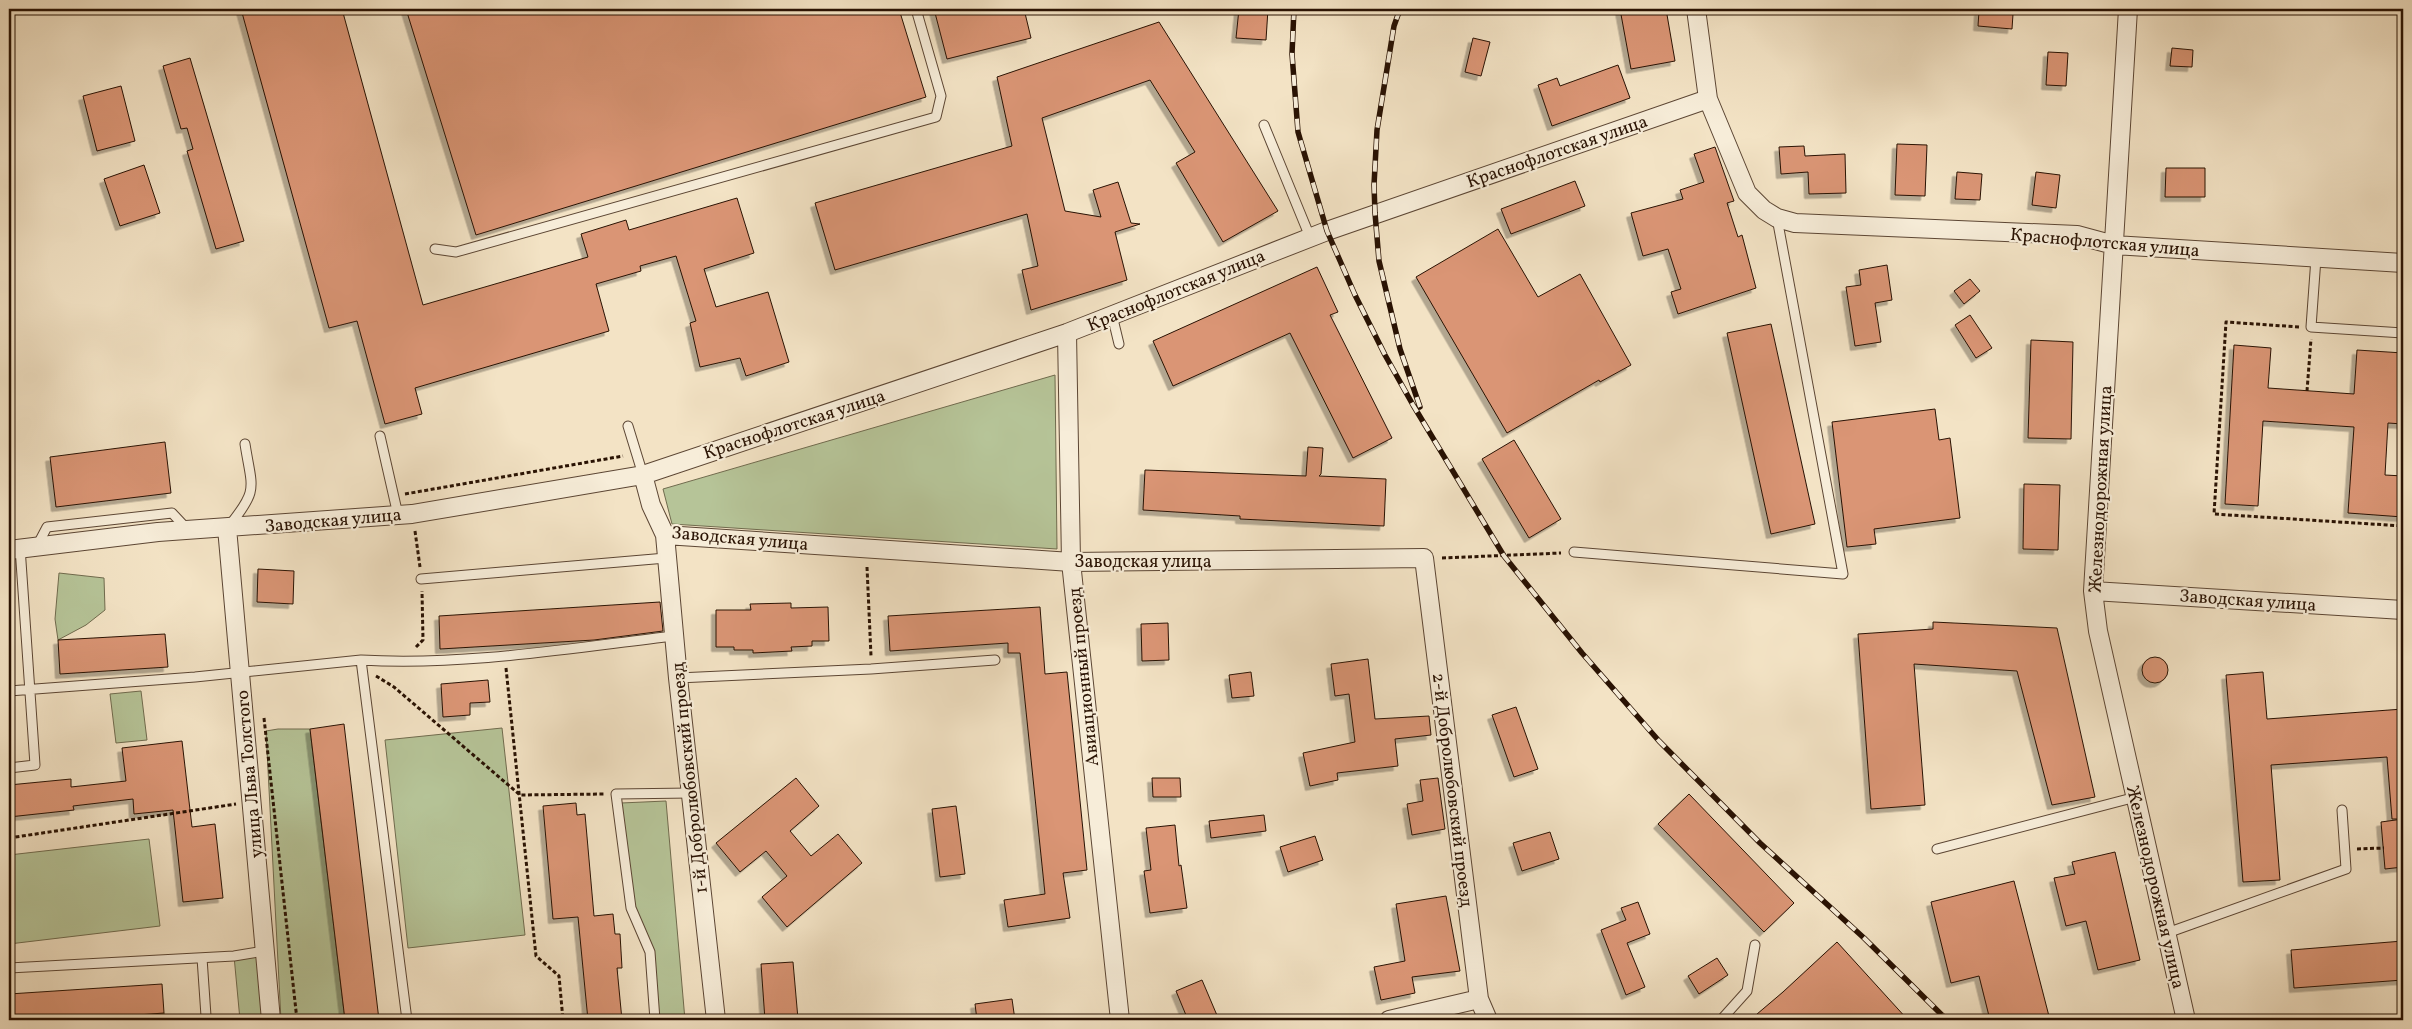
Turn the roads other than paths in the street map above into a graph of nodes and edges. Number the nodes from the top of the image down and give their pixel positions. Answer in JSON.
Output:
{"nodes":[{"id":1,"x":916,"y":9,"type":"edge"},
{"id":2,"x":1696,"y":9,"type":"edge"},
{"id":3,"x":2128,"y":9,"type":"edge"},
{"id":4,"x":1708,"y":99,"type":"junction"},
{"id":5,"x":1264,"y":125,"type":"dead end"},
{"id":6,"x":1777,"y":218,"type":"junction"},
{"id":7,"x":1310,"y":237,"type":"junction"},
{"id":8,"x":2114,"y":245,"type":"junction"},
{"id":9,"x":435,"y":249,"type":"dead end"},
{"id":10,"x":2316,"y":258,"type":"junction"},
{"id":11,"x":2403,"y":263,"type":"edge"},
{"id":12,"x":1112,"y":316,"type":"junction"},
{"id":13,"x":2403,"y":333,"type":"edge"},
{"id":14,"x":1067,"y":334,"type":"junction"},
{"id":15,"x":1119,"y":344,"type":"dead end"},
{"id":16,"x":628,"y":426,"type":"dead end"},
{"id":17,"x":380,"y":436,"type":"dead end"},
{"id":18,"x":244,"y":444,"type":"dead end"},
{"id":19,"x":642,"y":475,"type":"junction"},
{"id":20,"x":398,"y":515,"type":"junction"},
{"id":21,"x":227,"y":528,"type":"junction"},
{"id":22,"x":188,"y":530,"type":"junction"},
{"id":23,"x":665,"y":535,"type":"junction"},
{"id":24,"x":22,"y":548,"type":"edge"},
{"id":25,"x":1574,"y":552,"type":"road end"},
{"id":26,"x":666,"y":558,"type":"junction"},
{"id":27,"x":1424,"y":558,"type":"joint"},
{"id":28,"x":1071,"y":562,"type":"junction"},
{"id":29,"x":421,"y":579,"type":"dead end"},
{"id":30,"x":2094,"y":591,"type":"junction"},
{"id":31,"x":2403,"y":610,"type":"edge"},
{"id":32,"x":674,"y":636,"type":"junction"},
{"id":33,"x":995,"y":660,"type":"dead end"},
{"id":34,"x":362,"y":664,"type":"junction"},
{"id":35,"x":241,"y":671,"type":"junction"},
{"id":36,"x":678,"y":678,"type":"junction"},
{"id":37,"x":31,"y":689,"type":"junction"},
{"id":38,"x":9,"y":691,"type":"edge"},
{"id":39,"x":9,"y":768,"type":"edge"},
{"id":40,"x":691,"y":793,"type":"junction"},
{"id":41,"x":2136,"y":797,"type":"junction"},
{"id":42,"x":2342,"y":810,"type":"dead end"},
{"id":43,"x":1937,"y":849,"type":"dead end"},
{"id":44,"x":2167,"y":933,"type":"junction"},
{"id":45,"x":1755,"y":945,"type":"dead end"},
{"id":46,"x":264,"y":951,"type":"junction"},
{"id":47,"x":202,"y":958,"type":"junction"},
{"id":48,"x":9,"y":968,"type":"edge"},
{"id":49,"x":1479,"y":999,"type":"junction"},
{"id":50,"x":206,"y":1016,"type":"dead end"},
{"id":51,"x":715,"y":1018,"type":"edge"},
{"id":52,"x":271,"y":1020,"type":"edge"},
{"id":53,"x":407,"y":1020,"type":"edge"},
{"id":54,"x":655,"y":1020,"type":"edge"},
{"id":55,"x":1120,"y":1020,"type":"edge"},
{"id":56,"x":1389,"y":1020,"type":"edge"},
{"id":57,"x":1488,"y":1020,"type":"edge"},
{"id":58,"x":1720,"y":1020,"type":"edge"},
{"id":59,"x":2186,"y":1020,"type":"edge"}],
"edges":[{"from":1,"to":9,"type":"lane"},
{"from":2,"to":4,"type":"street"},
{"from":3,"to":8,"type":"street","name":"Железнодорожная улица"},
{"from":4,"to":6,"type":"street"},
{"from":4,"to":7,"type":"street","name":"Краснофлотская улица"},
{"from":5,"to":7,"type":"lane"},
{"from":6,"to":8,"type":"street","name":"Краснофлотская улица"},
{"from":6,"to":25,"type":"lane"},
{"from":7,"to":12,"type":"street","name":"Краснофлотская улица"},
{"from":8,"to":10,"type":"street","name":"Краснофлотская улица"},
{"from":8,"to":30,"type":"street","name":"Железнодорожная улица"},
{"from":10,"to":11,"type":"street","name":"Краснофлотская улица"},
{"from":10,"to":13,"type":"lane"},
{"from":12,"to":14,"type":"street","name":"Краснофлотская улица"},
{"from":12,"to":15,"type":"lane"},
{"from":14,"to":19,"type":"street","name":"Краснофлотская улица"},
{"from":14,"to":28,"type":"street","name":"Авиационный проезд"},
{"from":16,"to":19,"type":"lane"},
{"from":17,"to":20,"type":"lane"},
{"from":18,"to":21,"type":"lane"},
{"from":19,"to":20,"type":"street","name":"Заводская улица"},
{"from":19,"to":23,"type":"street","name":"Заводская улица"},
{"from":20,"to":21,"type":"street","name":"Заводская улица"},
{"from":21,"to":22,"type":"street","name":"Заводская улица"},
{"from":21,"to":35,"type":"street","name":"улица Льва Толстого"},
{"from":22,"to":24,"type":"street","name":"Заводская улица"},
{"from":22,"to":24,"type":"lane"},
{"from":23,"to":26,"type":"street","name":"1-й Добролюбовский проезд"},
{"from":23,"to":28,"type":"street","name":"Заводская улица"},
{"from":24,"to":37,"type":"lane"},
{"from":26,"to":29,"type":"lane"},
{"from":26,"to":32,"type":"street","name":"1-й Добролюбовский проезд"},
{"from":27,"to":28,"type":"street","name":"Заводская улица"},
{"from":27,"to":49,"type":"street","name":"2-й Добролюбовский проезд"},
{"from":28,"to":55,"type":"street","name":"Авиационный проезд"},
{"from":30,"to":31,"type":"street","name":"Заводская улица"},
{"from":30,"to":41,"type":"street","name":"Железнодорожная улица"},
{"from":32,"to":34,"type":"lane"},
{"from":32,"to":36,"type":"street","name":"1-й Добролюбовский проезд"},
{"from":33,"to":36,"type":"lane"},
{"from":34,"to":35,"type":"lane"},
{"from":34,"to":53,"type":"lane"},
{"from":35,"to":37,"type":"lane"},
{"from":35,"to":46,"type":"street","name":"улица Льва Толстого"},
{"from":36,"to":40,"type":"street","name":"1-й Добролюбовский проезд"},
{"from":37,"to":38,"type":"lane"},
{"from":37,"to":39,"type":"lane"},
{"from":40,"to":51,"type":"street","name":"1-й Добролюбовский проезд"},
{"from":40,"to":54,"type":"lane"},
{"from":41,"to":43,"type":"lane"},
{"from":41,"to":44,"type":"street","name":"Железнодорожная улица"},
{"from":42,"to":44,"type":"lane"},
{"from":44,"to":59,"type":"street","name":"Железнодорожная улица"},
{"from":45,"to":58,"type":"lane"},
{"from":46,"to":47,"type":"lane"},
{"from":46,"to":52,"type":"street","name":"улица Льва Толстого"},
{"from":47,"to":48,"type":"lane"},
{"from":47,"to":50,"type":"lane"},
{"from":49,"to":56,"type":"street"},
{"from":49,"to":57,"type":"street","name":"2-й Добролюбовский проезд"}]}
